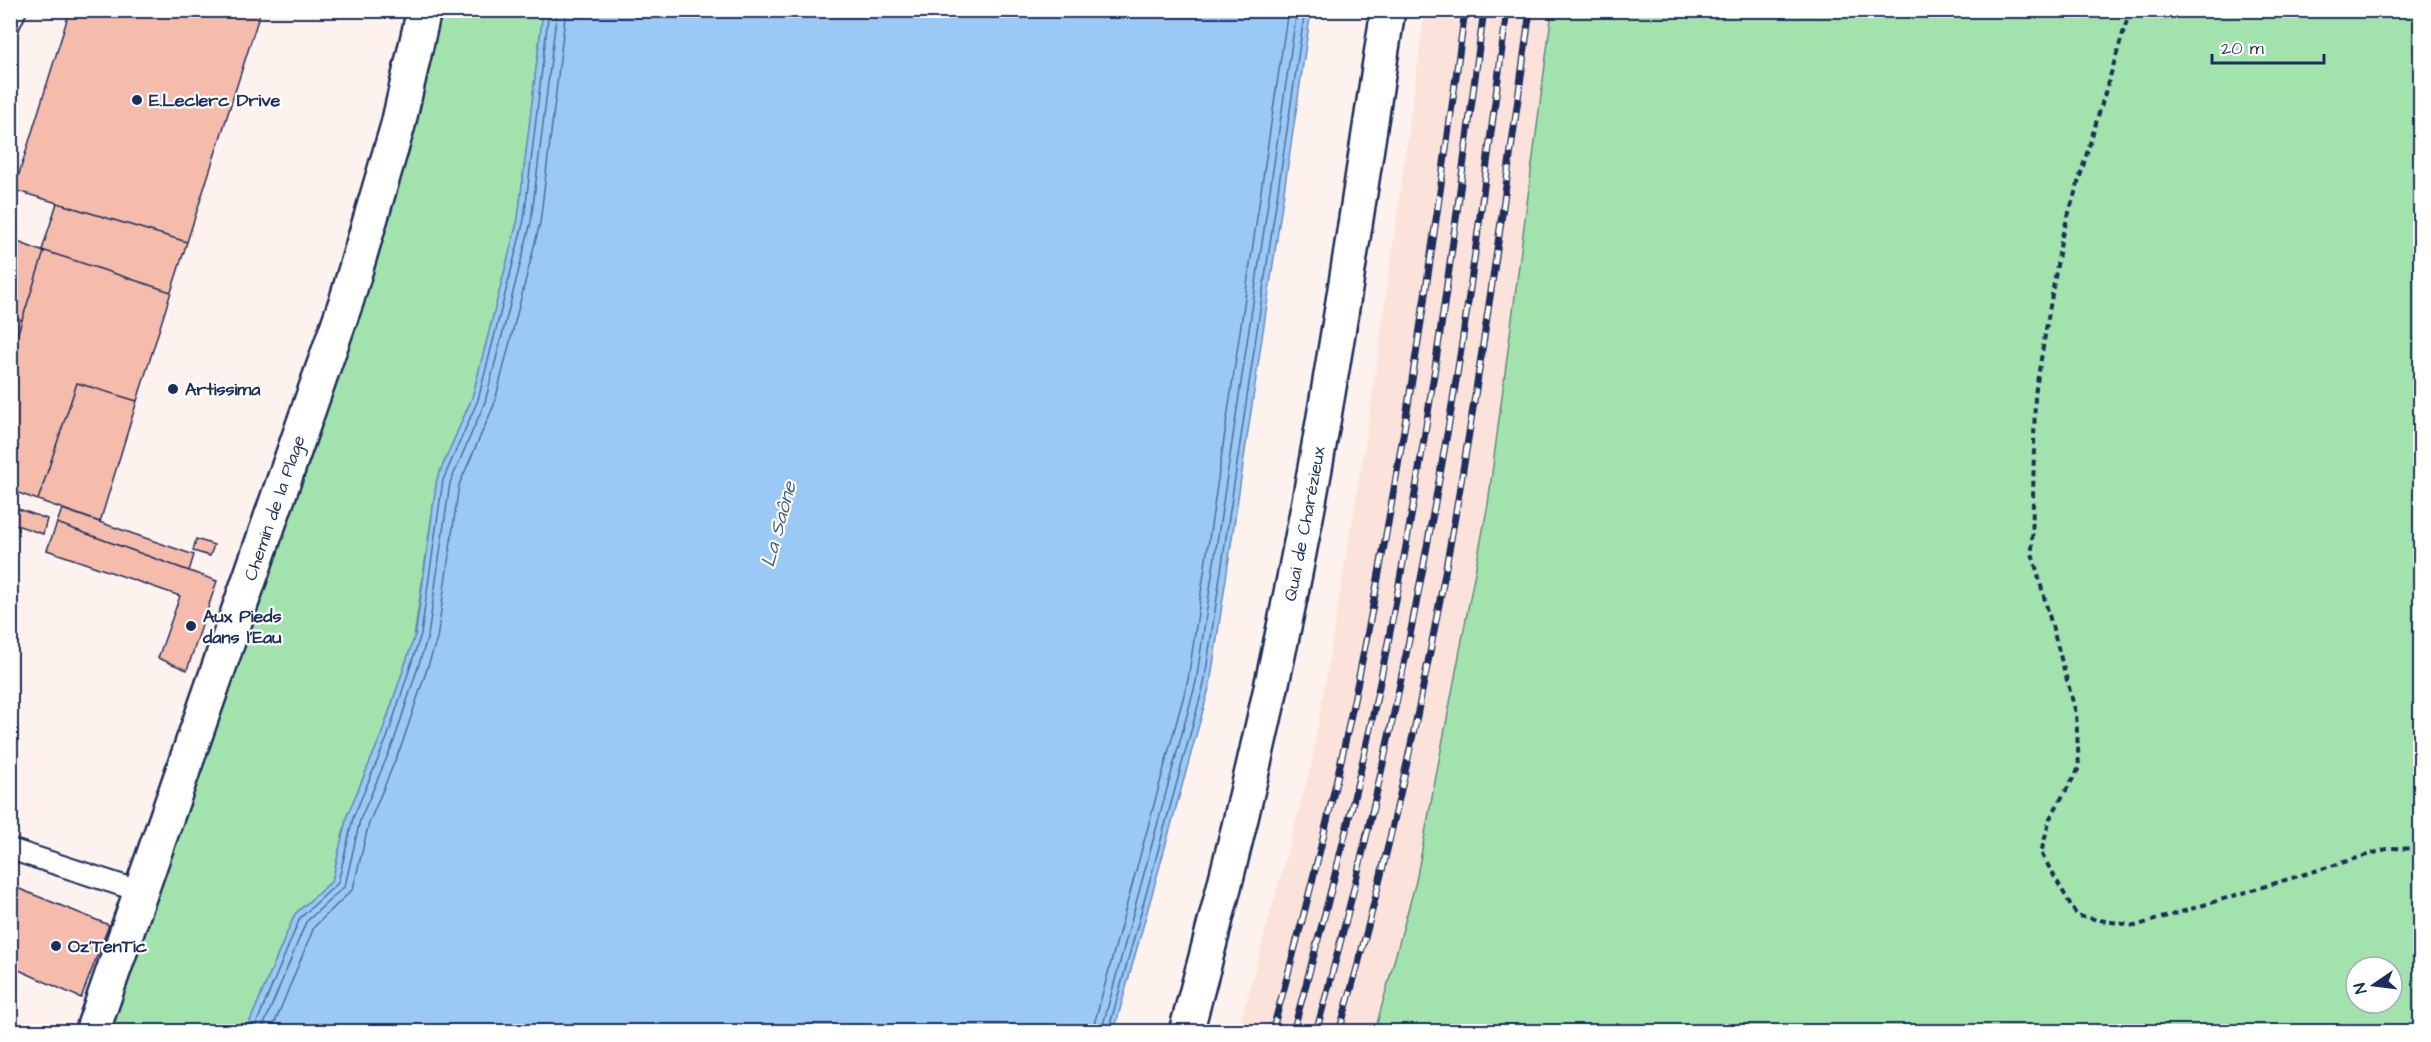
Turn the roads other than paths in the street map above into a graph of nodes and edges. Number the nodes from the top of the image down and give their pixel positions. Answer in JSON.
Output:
{"nodes":[{"id":1,"x":16,"y":10,"type":"edge"},
{"id":2,"x":424,"y":10,"type":"edge"},
{"id":3,"x":1388,"y":10,"type":"edge"},
{"id":4,"x":10,"y":23,"type":"edge"},
{"id":5,"x":10,"y":849,"type":"edge"},
{"id":6,"x":142,"y":892,"type":"junction"},
{"id":7,"x":92,"y":1032,"type":"edge"},
{"id":8,"x":1186,"y":1032,"type":"edge"}],
"edges":[{"from":1,"to":4,"type":"lane"},
{"from":2,"to":6,"type":"street","name":"Chemin de la Plage"},
{"from":3,"to":8,"type":"street","name":"Quai de Charézieux"},
{"from":5,"to":6,"type":"lane"},
{"from":6,"to":7,"type":"street","name":"Chemin de la Plage"}]}
